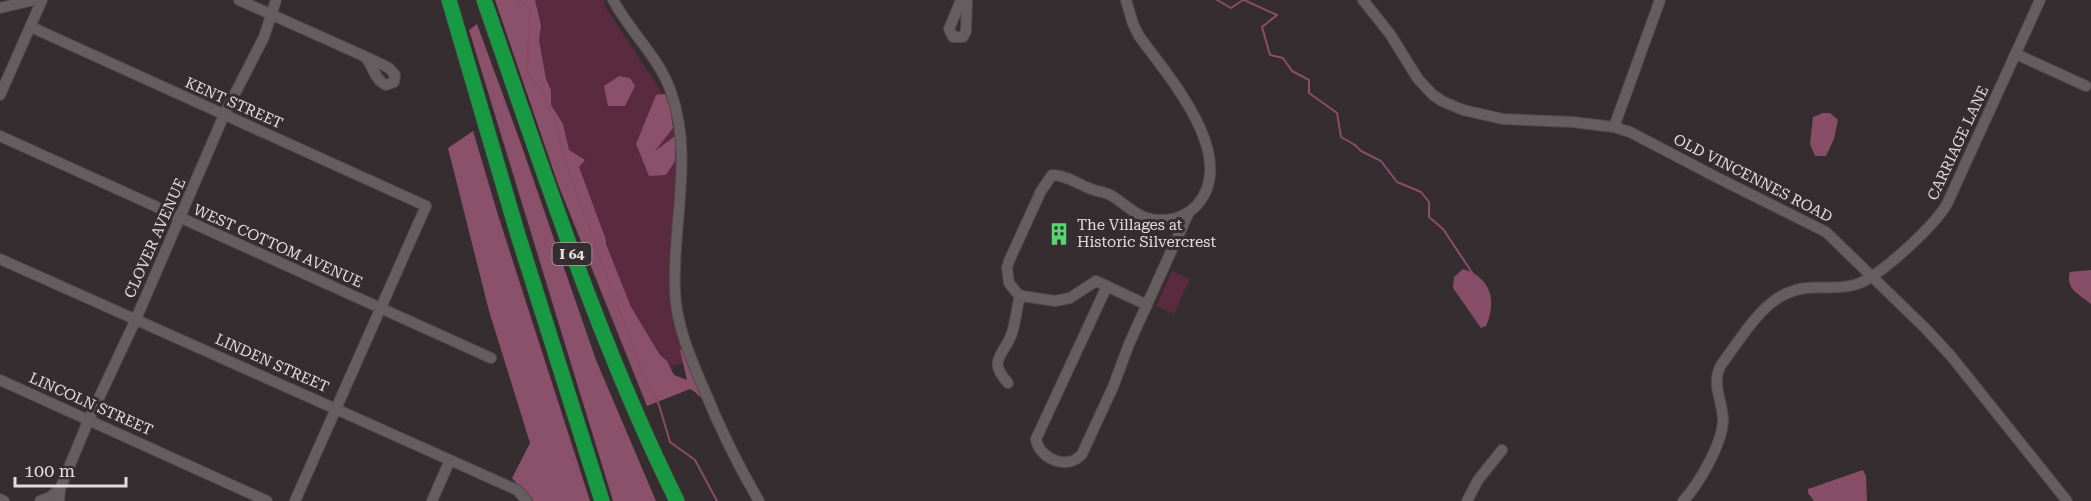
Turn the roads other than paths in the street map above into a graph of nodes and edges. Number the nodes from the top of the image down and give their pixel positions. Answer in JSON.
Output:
{"nodes":[{"id":1,"x":34,"y":0,"type":"edge"},
{"id":2,"x":42,"y":0,"type":"edge"},
{"id":3,"x":239,"y":0,"type":"edge"},
{"id":4,"x":276,"y":0,"type":"edge"},
{"id":5,"x":449,"y":0,"type":"edge"},
{"id":6,"x":484,"y":0,"type":"edge"},
{"id":7,"x":613,"y":0,"type":"edge"},
{"id":8,"x":961,"y":0,"type":"edge"},
{"id":9,"x":967,"y":0,"type":"edge"},
{"id":10,"x":1126,"y":0,"type":"edge"},
{"id":11,"x":1363,"y":0,"type":"edge"},
{"id":12,"x":1660,"y":0,"type":"edge"},
{"id":13,"x":2040,"y":0,"type":"edge"},
{"id":14,"x":0,"y":8,"type":"edge"},
{"id":15,"x":271,"y":14,"type":"junction"},
{"id":16,"x":31,"y":27,"type":"junction"},
{"id":17,"x":2016,"y":54,"type":"junction"},
{"id":18,"x":364,"y":56,"type":"dead end"},
{"id":19,"x":2086,"y":86,"type":"dead end"},
{"id":20,"x":0,"y":95,"type":"edge"},
{"id":21,"x":224,"y":115,"type":"junction"},
{"id":22,"x":1614,"y":127,"type":"junction"},
{"id":23,"x":0,"y":136,"type":"edge"},
{"id":24,"x":1189,"y":212,"type":"junction"},
{"id":25,"x":180,"y":218,"type":"junction"},
{"id":26,"x":0,"y":260,"type":"edge"},
{"id":27,"x":1872,"y":277,"type":"junction"},
{"id":28,"x":1107,"y":286,"type":"junction"},
{"id":29,"x":1020,"y":295,"type":"junction"},
{"id":30,"x":1147,"y":305,"type":"junction"},
{"id":31,"x":381,"y":308,"type":"junction"},
{"id":32,"x":136,"y":319,"type":"junction"},
{"id":33,"x":491,"y":358,"type":"dead end"},
{"id":34,"x":0,"y":380,"type":"edge"},
{"id":35,"x":1008,"y":383,"type":"dead end"},
{"id":36,"x":338,"y":409,"type":"junction"},
{"id":37,"x":89,"y":419,"type":"junction"},
{"id":38,"x":1502,"y":450,"type":"dead end"},
{"id":39,"x":450,"y":460,"type":"junction"},
{"id":40,"x":60,"y":489,"type":"junction"},
{"id":41,"x":0,"y":499,"type":"edge"},
{"id":42,"x":4,"y":501,"type":"edge"},
{"id":43,"x":40,"y":501,"type":"edge"},
{"id":44,"x":59,"y":501,"type":"edge"},
{"id":45,"x":267,"y":501,"type":"edge"},
{"id":46,"x":295,"y":501,"type":"edge"},
{"id":47,"x":432,"y":501,"type":"edge"},
{"id":48,"x":527,"y":501,"type":"edge"},
{"id":49,"x":602,"y":501,"type":"edge"},
{"id":50,"x":677,"y":501,"type":"edge"},
{"id":51,"x":759,"y":501,"type":"edge"},
{"id":52,"x":1467,"y":501,"type":"edge"},
{"id":53,"x":1683,"y":501,"type":"edge"},
{"id":54,"x":2067,"y":501,"type":"edge"}],
"edges":[{"from":1,"to":14,"type":"street"},
{"from":2,"to":16,"type":"street"},
{"from":3,"to":15,"type":"street"},
{"from":4,"to":15,"type":"street","name":"CLOVER AVENUE"},
{"from":5,"to":49,"type":"highway"},
{"from":6,"to":50,"type":"highway","number":"I 64"},
{"from":7,"to":51,"type":"street"},
{"from":8,"to":9,"type":"street"},
{"from":10,"to":24,"type":"street"},
{"from":11,"to":22,"type":"street","name":"OLD VINCENNES ROAD"},
{"from":12,"to":22,"type":"street"},
{"from":13,"to":17,"type":"street","name":"CARRIAGE LANE"},
{"from":15,"to":18,"type":"street"},
{"from":15,"to":21,"type":"street","name":"CLOVER AVENUE"},
{"from":16,"to":20,"type":"street"},
{"from":16,"to":21,"type":"street","name":"KENT STREET"},
{"from":17,"to":19,"type":"street"},
{"from":17,"to":27,"type":"street","name":"CARRIAGE LANE"},
{"from":21,"to":25,"type":"street","name":"CLOVER AVENUE"},
{"from":21,"to":31,"type":"street","name":"KENT STREET"},
{"from":22,"to":27,"type":"street","name":"OLD VINCENNES ROAD"},
{"from":23,"to":25,"type":"street","name":"WEST COTTOM AVENUE"},
{"from":24,"to":29,"type":"street"},
{"from":24,"to":30,"type":"street"},
{"from":25,"to":31,"type":"street","name":"WEST COTTOM AVENUE"},
{"from":25,"to":32,"type":"street","name":"CLOVER AVENUE"},
{"from":26,"to":32,"type":"street","name":"LINDEN STREET"},
{"from":27,"to":53,"type":"street"},
{"from":27,"to":54,"type":"street","name":"OLD VINCENNES ROAD"},
{"from":28,"to":29,"type":"street"},
{"from":28,"to":30,"type":"street"},
{"from":28,"to":30,"type":"street"},
{"from":29,"to":35,"type":"street"},
{"from":31,"to":33,"type":"street","name":"WEST COTTOM AVENUE"},
{"from":31,"to":36,"type":"street"},
{"from":32,"to":36,"type":"street","name":"LINDEN STREET"},
{"from":32,"to":37,"type":"street","name":"CLOVER AVENUE"},
{"from":34,"to":37,"type":"street","name":"LINCOLN STREET"},
{"from":36,"to":39,"type":"street","name":"LINDEN STREET"},
{"from":36,"to":46,"type":"street"},
{"from":37,"to":40,"type":"street","name":"CLOVER AVENUE"},
{"from":37,"to":45,"type":"street","name":"LINCOLN STREET"},
{"from":38,"to":52,"type":"street"},
{"from":39,"to":47,"type":"street"},
{"from":39,"to":48,"type":"street","name":"LINDEN STREET"},
{"from":40,"to":43,"type":"street"},
{"from":40,"to":44,"type":"street","name":"CLOVER AVENUE"},
{"from":41,"to":42,"type":"street"}]}
